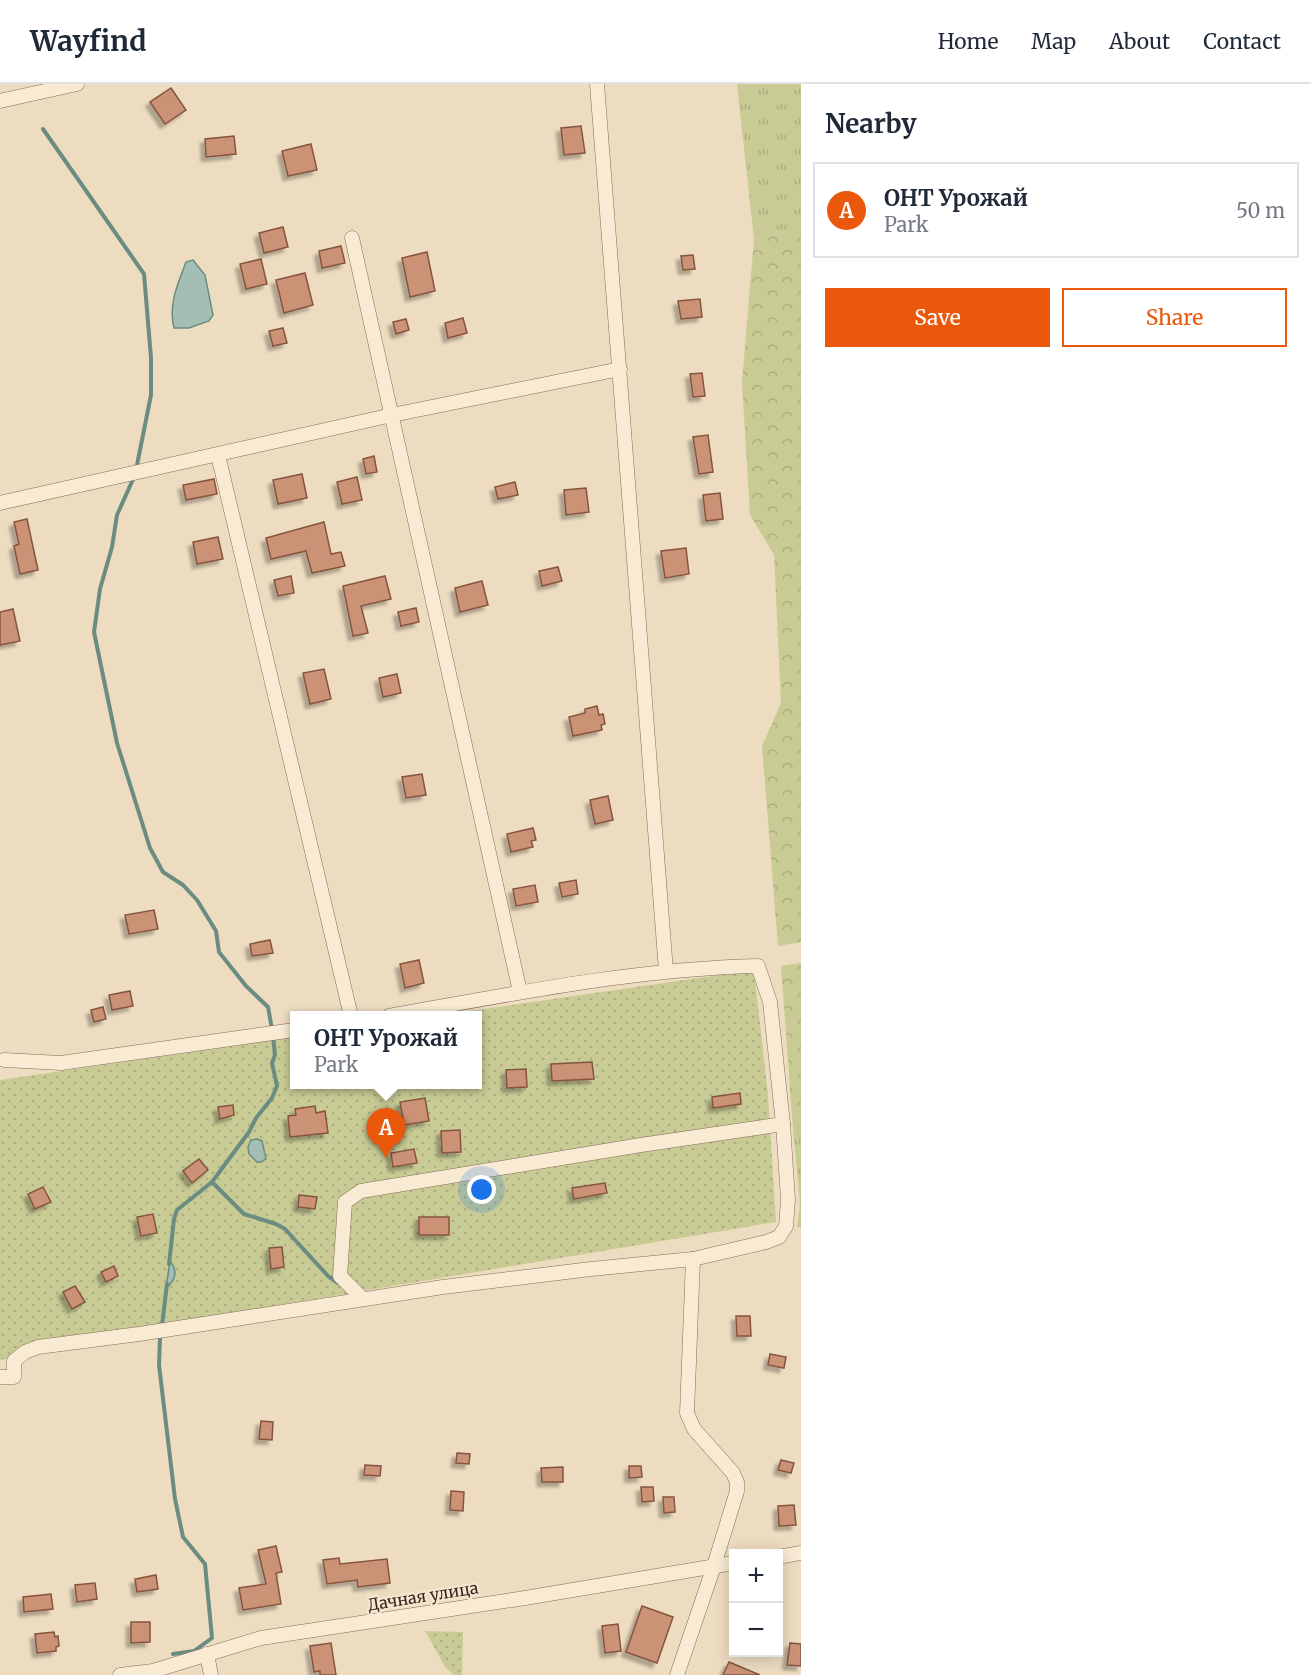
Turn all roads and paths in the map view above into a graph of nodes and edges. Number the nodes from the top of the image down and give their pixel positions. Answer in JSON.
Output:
{"nodes":[{"id":1,"x":77,"y":84,"type":"edge"},
{"id":2,"x":597,"y":84,"type":"edge"},
{"id":3,"x":0,"y":101,"type":"edge"},
{"id":4,"x":352,"y":238,"type":"dead end"},
{"id":5,"x":620,"y":369,"type":"junction"},
{"id":6,"x":392,"y":416,"type":"junction"},
{"id":7,"x":218,"y":454,"type":"junction"},
{"id":8,"x":0,"y":503,"type":"edge"},
{"id":9,"x":666,"y":971,"type":"junction"},
{"id":10,"x":520,"y":992,"type":"junction"},
{"id":11,"x":350,"y":1011,"type":"edge"},
{"id":12,"x":416,"y":1011,"type":"edge"},
{"id":13,"x":290,"y":1031,"type":"edge"},
{"id":14,"x":4,"y":1060,"type":"dead end"},
{"id":15,"x":783,"y":1124,"type":"junction"},
{"id":16,"x":693,"y":1259,"type":"junction"},
{"id":17,"x":363,"y":1299,"type":"junction"},
{"id":18,"x":0,"y":1377,"type":"edge"},
{"id":19,"x":801,"y":1553,"type":"edge"},
{"id":20,"x":783,"y":1556,"type":"edge"},
{"id":21,"x":729,"y":1564,"type":"edge"},
{"id":22,"x":714,"y":1566,"type":"junction"},
{"id":23,"x":207,"y":1654,"type":"junction"},
{"id":24,"x":120,"y":1675,"type":"edge"},
{"id":25,"x":211,"y":1675,"type":"edge"},
{"id":26,"x":676,"y":1675,"type":"edge"}],
"edges":[{"from":1,"to":3,"type":"street"},
{"from":2,"to":5,"type":"street"},
{"from":4,"to":6,"type":"street"},
{"from":5,"to":6,"type":"street"},
{"from":5,"to":9,"type":"street"},
{"from":6,"to":7,"type":"street"},
{"from":6,"to":10,"type":"street"},
{"from":7,"to":8,"type":"street"},
{"from":7,"to":11,"type":"street"},
{"from":9,"to":10,"type":"street"},
{"from":9,"to":15,"type":"street"},
{"from":10,"to":12,"type":"street"},
{"from":13,"to":14,"type":"street"},
{"from":15,"to":16,"type":"street"},
{"from":15,"to":17,"type":"street"},
{"from":16,"to":17,"type":"street"},
{"from":16,"to":22,"type":"street"},
{"from":17,"to":18,"type":"street"},
{"from":19,"to":20,"type":"street"},
{"from":21,"to":22,"type":"street","name":"Дачная улица"},
{"from":22,"to":23,"type":"street","name":"Дачная улица"},
{"from":22,"to":26,"type":"street"},
{"from":23,"to":24,"type":"street","name":"Дачная улица"},
{"from":23,"to":25,"type":"street"}]}
